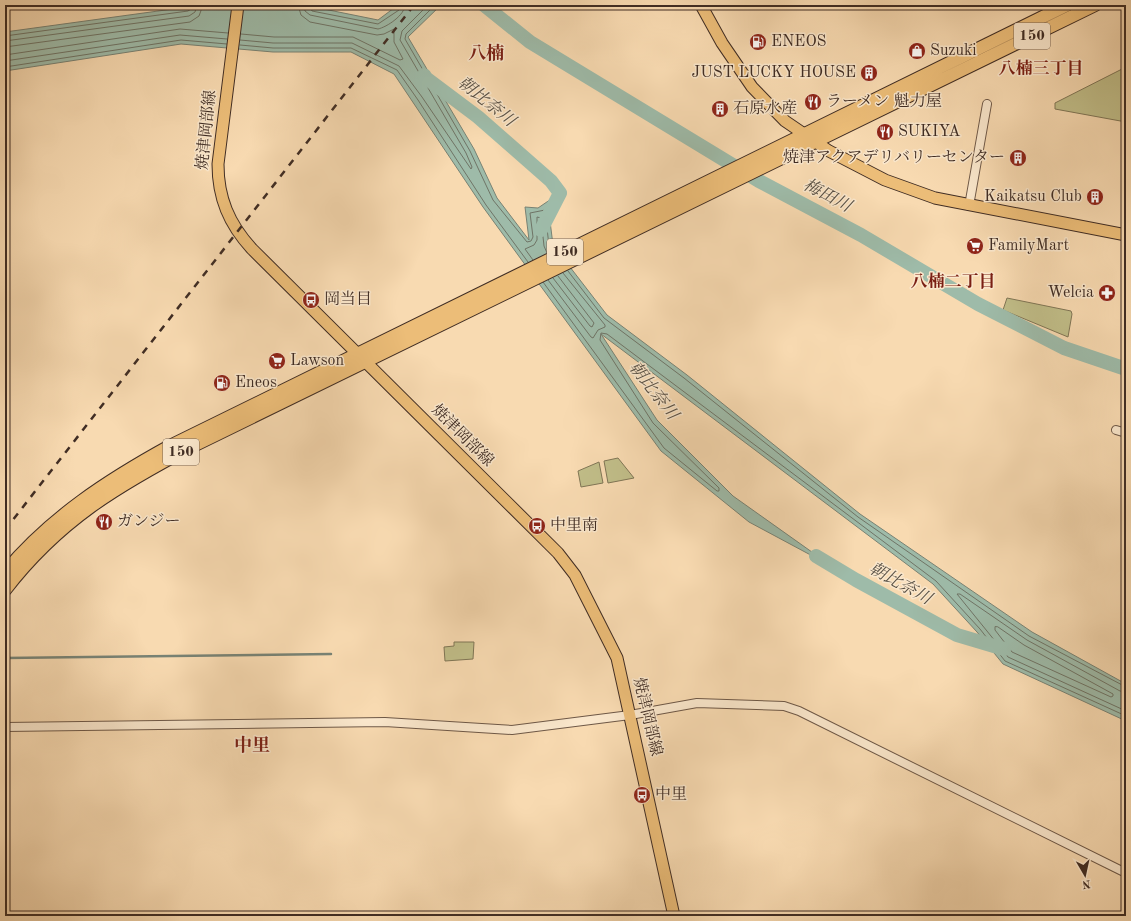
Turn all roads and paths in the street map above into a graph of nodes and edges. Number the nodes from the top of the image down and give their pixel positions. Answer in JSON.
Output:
{"nodes":[{"id":1,"x":238,"y":5,"type":"edge"},
{"id":2,"x":701,"y":5,"type":"edge"},
{"id":3,"x":1067,"y":5,"type":"edge"},
{"id":4,"x":1095,"y":5,"type":"edge"},
{"id":5,"x":987,"y":104,"type":"dead end"},
{"id":6,"x":804,"y":135,"type":"junction"},
{"id":7,"x":815,"y":142,"type":"junction"},
{"id":8,"x":969,"y":206,"type":"junction"},
{"id":9,"x":624,"y":229,"type":"junction"},
{"id":10,"x":1126,"y":235,"type":"edge"},
{"id":11,"x":513,"y":283,"type":"junction"},
{"id":12,"x":357,"y":353,"type":"junction"},
{"id":13,"x":366,"y":362,"type":"junction"},
{"id":14,"x":1116,"y":430,"type":"dead end"},
{"id":15,"x":1126,"y":433,"type":"edge"},
{"id":16,"x":5,"y":572,"type":"edge"},
{"id":17,"x":5,"y":590,"type":"edge"},
{"id":18,"x":630,"y":715,"type":"junction"},
{"id":19,"x":5,"y":727,"type":"edge"},
{"id":20,"x":1126,"y":873,"type":"edge"},
{"id":21,"x":674,"y":916,"type":"edge"}],
"edges":[{"from":1,"to":12,"type":"main road","name":"焼津岡部線"},
{"from":2,"to":6,"type":"main road"},
{"from":3,"to":6,"type":"highway","number":"150"},
{"from":4,"to":7,"type":"highway","number":"150"},
{"from":5,"to":8,"type":"street"},
{"from":6,"to":7,"type":"main road"},
{"from":6,"to":9,"type":"highway","number":"150"},
{"from":7,"to":8,"type":"main road"},
{"from":7,"to":9,"type":"highway","number":"150"},
{"from":8,"to":10,"type":"main road"},
{"from":9,"to":11,"type":"highway","number":"150"},
{"from":11,"to":12,"type":"highway","number":"150"},
{"from":11,"to":13,"type":"highway","number":"150"},
{"from":12,"to":13,"type":"main road","name":"焼津岡部線"},
{"from":12,"to":16,"type":"highway","number":"150"},
{"from":13,"to":17,"type":"highway","number":"150"},
{"from":13,"to":18,"type":"main road","name":"焼津岡部線"},
{"from":14,"to":15,"type":"street"},
{"from":18,"to":19,"type":"street"},
{"from":18,"to":20,"type":"street"},
{"from":18,"to":21,"type":"main road","name":"焼津岡部線"}]}
